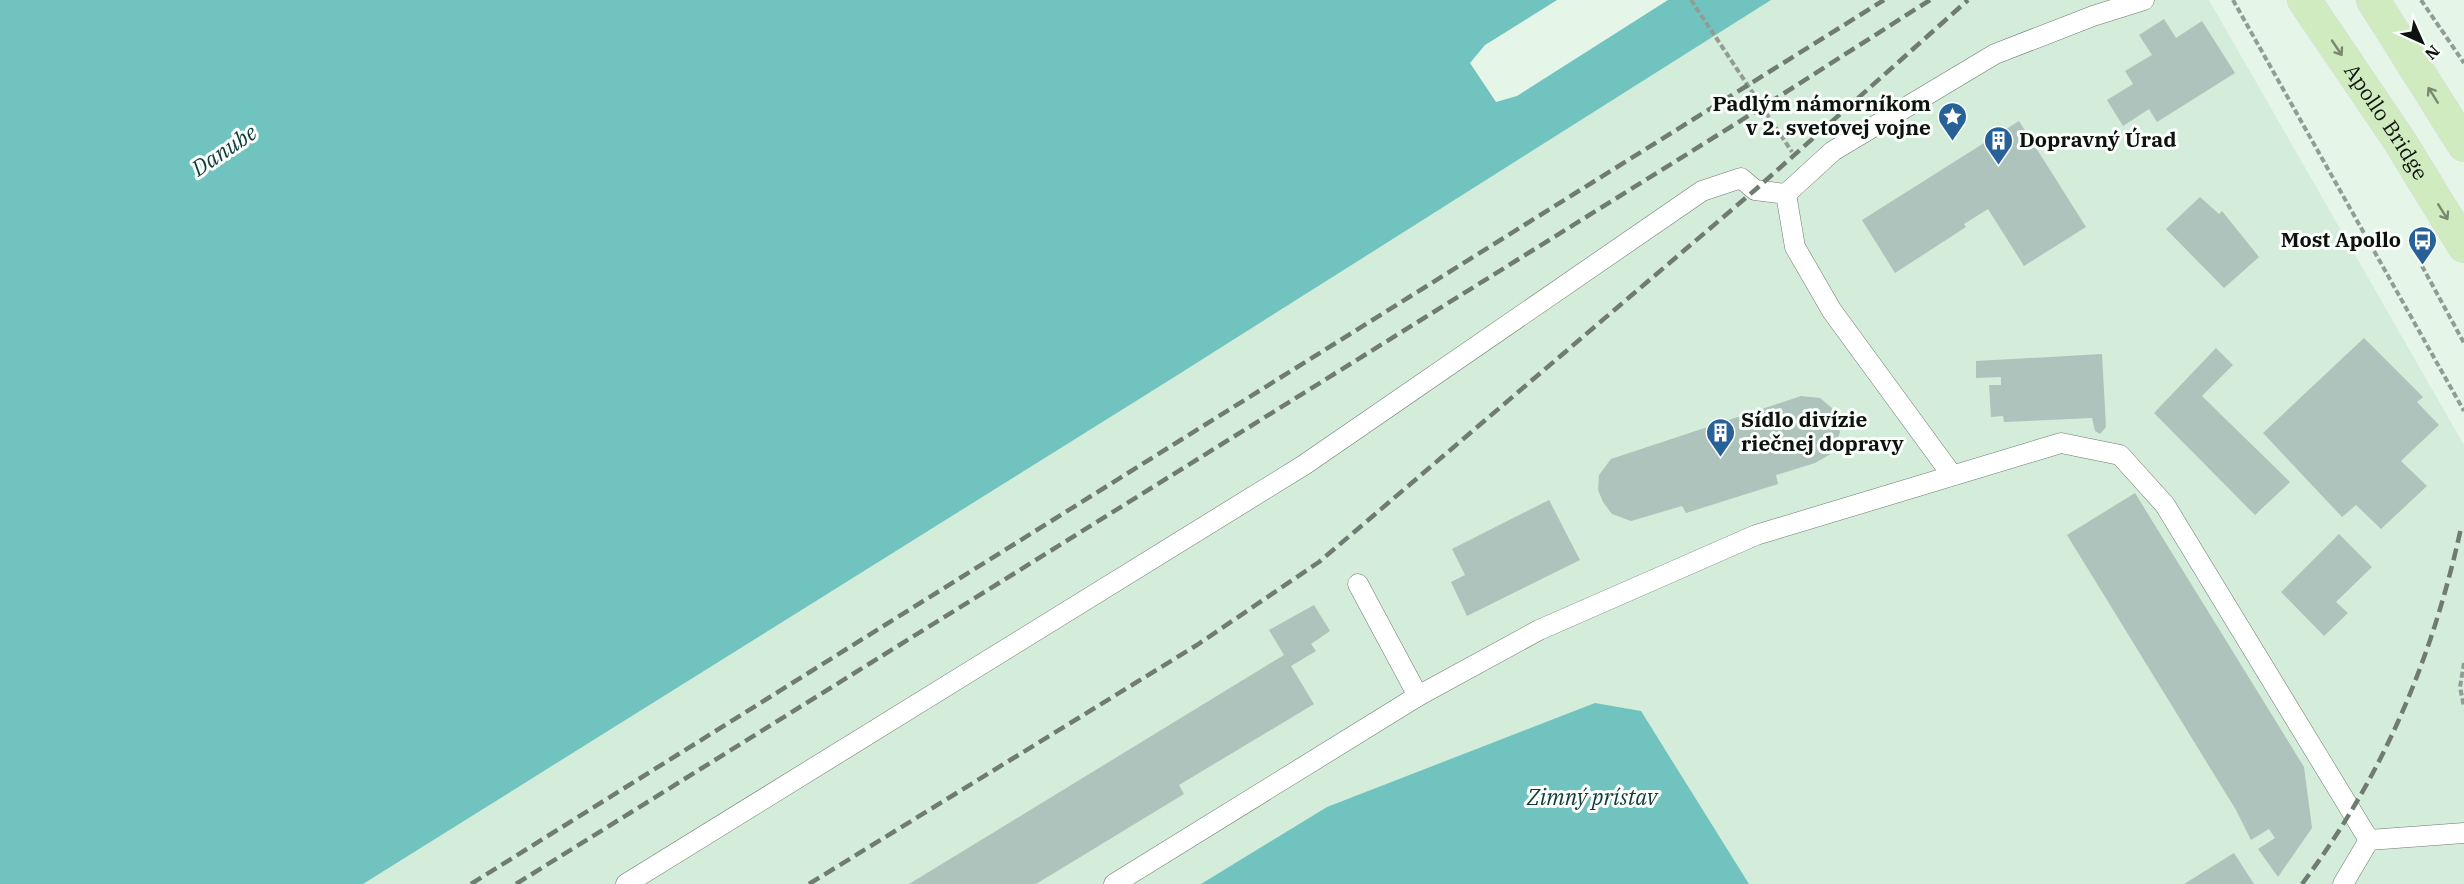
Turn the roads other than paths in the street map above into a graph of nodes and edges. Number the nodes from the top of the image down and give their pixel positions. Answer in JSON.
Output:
{"nodes":[{"id":1,"x":2144,"y":0,"type":"edge"},
{"id":2,"x":2304,"y":0,"type":"edge"},
{"id":3,"x":2373,"y":0,"type":"edge"},
{"id":4,"x":2464,"y":145,"type":"edge"},
{"id":5,"x":1786,"y":194,"type":"junction"},
{"id":6,"x":2464,"y":246,"type":"edge"},
{"id":7,"x":1952,"y":475,"type":"junction"},
{"id":8,"x":1358,"y":584,"type":"dead end"},
{"id":9,"x":1419,"y":696,"type":"junction"},
{"id":10,"x":2464,"y":833,"type":"edge"},
{"id":11,"x":2369,"y":840,"type":"junction"},
{"id":12,"x":626,"y":884,"type":"edge"},
{"id":13,"x":1114,"y":884,"type":"edge"},
{"id":14,"x":2343,"y":884,"type":"edge"}],
"edges":[{"from":1,"to":5,"type":"lane"},
{"from":2,"to":6,"type":"main road","name":"Apollo Bridge","one_way":true},
{"from":4,"to":3,"type":"main road","one_way":true},
{"from":5,"to":7,"type":"lane"},
{"from":5,"to":12,"type":"lane"},
{"from":7,"to":9,"type":"lane"},
{"from":7,"to":11,"type":"lane"},
{"from":8,"to":9,"type":"lane"},
{"from":9,"to":13,"type":"lane"},
{"from":10,"to":11,"type":"lane"},
{"from":11,"to":14,"type":"lane"}]}
